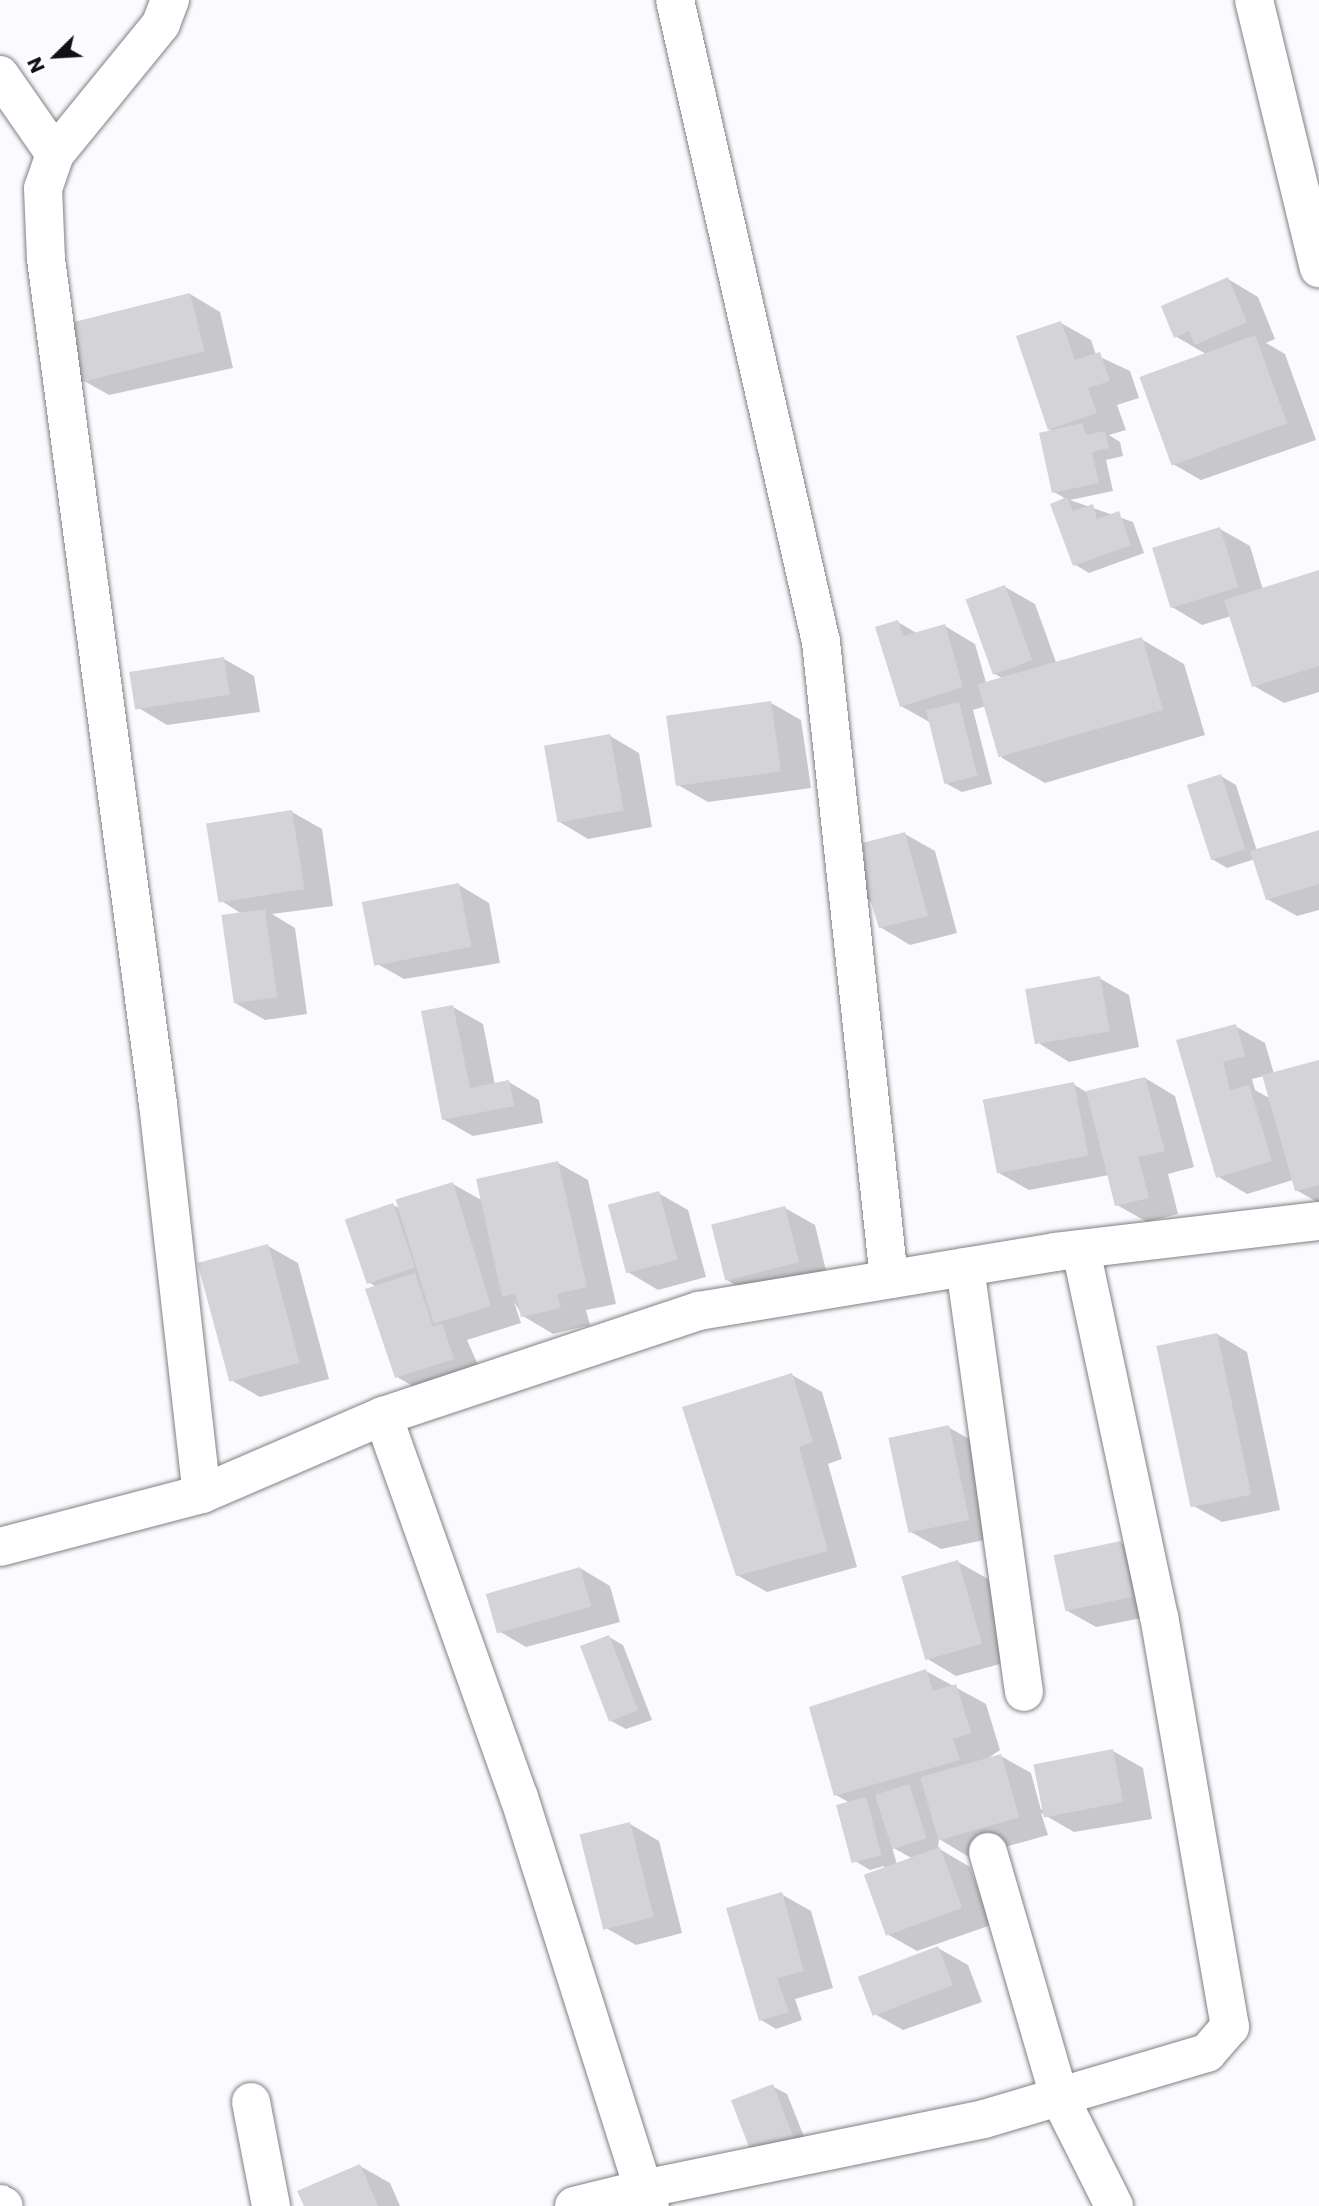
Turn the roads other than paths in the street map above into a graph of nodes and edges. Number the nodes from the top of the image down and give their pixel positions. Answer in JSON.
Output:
{"nodes":[{"id":1,"x":170,"y":0,"type":"edge"},
{"id":2,"x":675,"y":0,"type":"edge"},
{"id":3,"x":1254,"y":0,"type":"edge"},
{"id":4,"x":0,"y":75,"type":"edge"},
{"id":5,"x":55,"y":154,"type":"junction"},
{"id":6,"x":1319,"y":268,"type":"edge"},
{"id":7,"x":1319,"y":1221,"type":"edge"},
{"id":8,"x":1081,"y":1249,"type":"junction"},
{"id":9,"x":965,"y":1267,"type":"junction"},
{"id":10,"x":889,"y":1279,"type":"junction"},
{"id":11,"x":383,"y":1416,"type":"junction"},
{"id":12,"x":202,"y":1494,"type":"junction"},
{"id":13,"x":0,"y":1547,"type":"edge"},
{"id":14,"x":1024,"y":1692,"type":"dead end"},
{"id":15,"x":988,"y":1852,"type":"dead end"},
{"id":16,"x":1059,"y":2096,"type":"junction"},
{"id":17,"x":251,"y":2102,"type":"dead end"},
{"id":18,"x":647,"y":2197,"type":"edge"},
{"id":19,"x":271,"y":2206,"type":"edge"},
{"id":20,"x":574,"y":2206,"type":"edge"},
{"id":21,"x":1114,"y":2206,"type":"edge"}],
"edges":[{"from":1,"to":5,"type":"street"},
{"from":2,"to":10,"type":"street"},
{"from":3,"to":6,"type":"street"},
{"from":4,"to":5,"type":"street"},
{"from":5,"to":12,"type":"street"},
{"from":7,"to":8,"type":"street"},
{"from":8,"to":9,"type":"street"},
{"from":8,"to":16,"type":"street"},
{"from":9,"to":10,"type":"street"},
{"from":9,"to":14,"type":"street"},
{"from":10,"to":11,"type":"street"},
{"from":11,"to":12,"type":"street"},
{"from":11,"to":18,"type":"street"},
{"from":12,"to":13,"type":"street"},
{"from":15,"to":16,"type":"street"},
{"from":16,"to":18,"type":"street"},
{"from":16,"to":21,"type":"street"},
{"from":17,"to":19,"type":"street"},
{"from":18,"to":20,"type":"street"}]}
